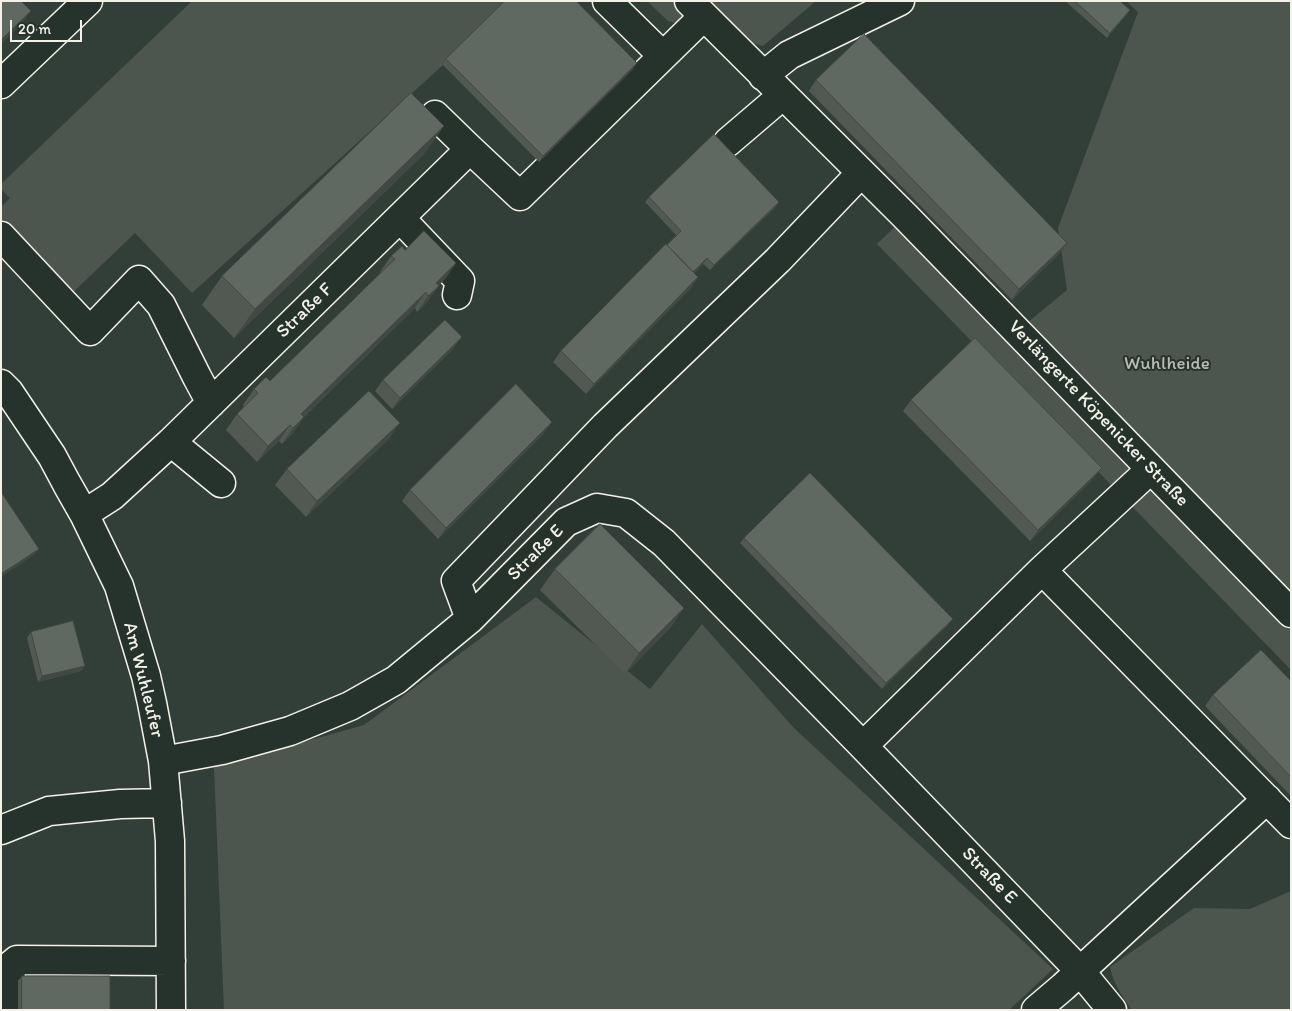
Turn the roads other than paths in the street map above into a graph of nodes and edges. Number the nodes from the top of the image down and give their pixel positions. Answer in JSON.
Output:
{"nodes":[{"id":1,"x":88,"y":1,"type":"edge"},
{"id":2,"x":900,"y":1,"type":"edge"},
{"id":3,"x":613,"y":3,"type":"edge"},
{"id":4,"x":697,"y":9,"type":"edge"},
{"id":5,"x":663,"y":56,"type":"junction"},
{"id":6,"x":763,"y":76,"type":"junction"},
{"id":7,"x":1,"y":84,"type":"edge"},
{"id":8,"x":783,"y":96,"type":"junction"},
{"id":9,"x":435,"y":115,"type":"edge"},
{"id":10,"x":728,"y":142,"type":"dead end"},
{"id":11,"x":470,"y":149,"type":"junction"},
{"id":12,"x":861,"y":173,"type":"junction"},
{"id":13,"x":400,"y":218,"type":"junction"},
{"id":14,"x":1,"y":236,"type":"edge"},
{"id":15,"x":457,"y":295,"type":"dead end"},
{"id":16,"x":1,"y":384,"type":"edge"},
{"id":17,"x":211,"y":403,"type":"junction"},
{"id":18,"x":171,"y":442,"type":"junction"},
{"id":19,"x":1151,"y":469,"type":"junction"},
{"id":20,"x":221,"y":483,"type":"dead end"},
{"id":21,"x":84,"y":514,"type":"junction"},
{"id":22,"x":1042,"y":570,"type":"junction"},
{"id":23,"x":1291,"y":613,"type":"edge"},
{"id":24,"x":470,"y":619,"type":"junction"},
{"id":25,"x":863,"y":746,"type":"junction"},
{"id":26,"x":163,"y":761,"type":"junction"},
{"id":27,"x":1266,"y":799,"type":"junction"},
{"id":28,"x":167,"y":803,"type":"junction"},
{"id":29,"x":1291,"y":824,"type":"edge"},
{"id":30,"x":1,"y":830,"type":"edge"},
{"id":31,"x":171,"y":961,"type":"junction"},
{"id":32,"x":1080,"y":971,"type":"junction"},
{"id":33,"x":10,"y":1010,"type":"edge"},
{"id":34,"x":171,"y":1010,"type":"edge"},
{"id":35,"x":1036,"y":1010,"type":"edge"},
{"id":36,"x":1112,"y":1010,"type":"edge"}],
"edges":[{"from":1,"to":7,"type":"street"},
{"from":2,"to":6,"type":"street"},
{"from":3,"to":5,"type":"street"},
{"from":4,"to":5,"type":"street"},
{"from":4,"to":6,"type":"street","name":"Verlängerte Köpenicker Straße"},
{"from":5,"to":11,"type":"street"},
{"from":6,"to":8,"type":"street","name":"Verlängerte Köpenicker Straße"},
{"from":8,"to":10,"type":"street"},
{"from":8,"to":12,"type":"street","name":"Verlängerte Köpenicker Straße"},
{"from":9,"to":11,"type":"street"},
{"from":11,"to":13,"type":"street","name":"Straße F"},
{"from":12,"to":19,"type":"street","name":"Verlängerte Köpenicker Straße"},
{"from":12,"to":24,"type":"street"},
{"from":13,"to":15,"type":"street"},
{"from":13,"to":17,"type":"street","name":"Straße F"},
{"from":14,"to":17,"type":"street"},
{"from":16,"to":21,"type":"street","name":"Am Wuhleufer"},
{"from":17,"to":18,"type":"street","name":"Straße F"},
{"from":18,"to":20,"type":"street"},
{"from":18,"to":21,"type":"street","name":"Straße F"},
{"from":19,"to":22,"type":"street"},
{"from":19,"to":23,"type":"street","name":"Verlängerte Köpenicker Straße"},
{"from":21,"to":26,"type":"street","name":"Am Wuhleufer"},
{"from":22,"to":25,"type":"street"},
{"from":22,"to":27,"type":"street"},
{"from":24,"to":25,"type":"street","name":"Straße E"},
{"from":24,"to":26,"type":"street","name":"Straße E"},
{"from":25,"to":32,"type":"street","name":"Straße E"},
{"from":26,"to":28,"type":"street","name":"Am Wuhleufer"},
{"from":27,"to":29,"type":"street"},
{"from":27,"to":32,"type":"street"},
{"from":28,"to":30,"type":"street"},
{"from":28,"to":31,"type":"street","name":"Am Wuhleufer"},
{"from":31,"to":33,"type":"street"},
{"from":31,"to":34,"type":"street","name":"Am Wuhleufer"},
{"from":32,"to":35,"type":"street"},
{"from":32,"to":36,"type":"street","name":"Straße E"}]}
